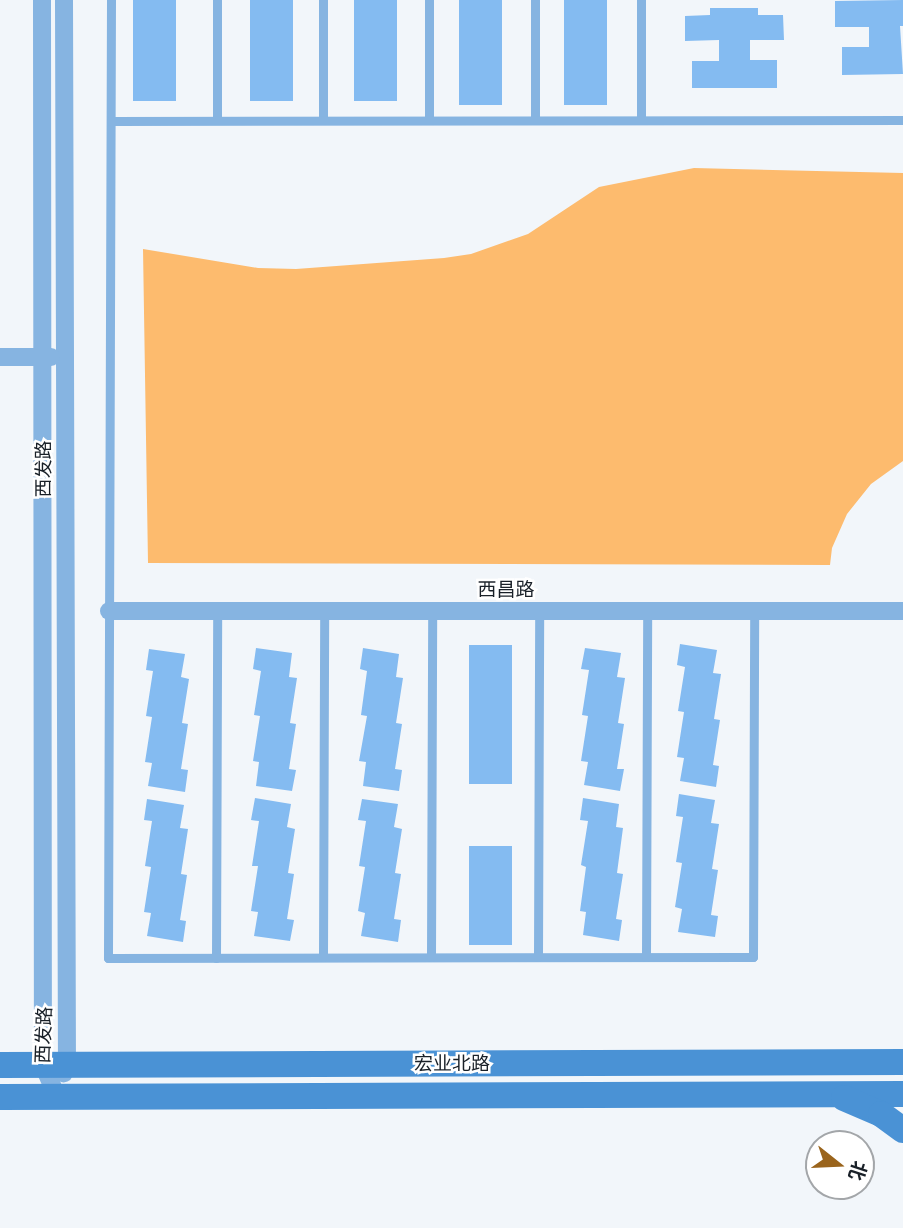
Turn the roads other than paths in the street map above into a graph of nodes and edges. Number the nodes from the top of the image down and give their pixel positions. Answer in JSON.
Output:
{"nodes":[{"id":1,"x":42,"y":0,"type":"edge"},
{"id":2,"x":64,"y":0,"type":"edge"},
{"id":3,"x":111,"y":0,"type":"edge"},
{"id":4,"x":217,"y":0,"type":"edge"},
{"id":5,"x":323,"y":0,"type":"edge"},
{"id":6,"x":429,"y":0,"type":"edge"},
{"id":7,"x":535,"y":0,"type":"edge"},
{"id":8,"x":641,"y":0,"type":"edge"},
{"id":9,"x":217,"y":120,"type":"junction"},
{"id":10,"x":323,"y":120,"type":"junction"},
{"id":11,"x":429,"y":120,"type":"junction"},
{"id":12,"x":535,"y":120,"type":"junction"},
{"id":13,"x":641,"y":120,"type":"junction"},
{"id":14,"x":903,"y":120,"type":"edge"},
{"id":15,"x":111,"y":121,"type":"junction"},
{"id":16,"x":0,"y":357,"type":"edge"},
{"id":17,"x":42,"y":357,"type":"junction"},
{"id":18,"x":65,"y":357,"type":"junction"},
{"id":19,"x":109,"y":611,"type":"junction"},
{"id":20,"x":217,"y":611,"type":"junction"},
{"id":21,"x":324,"y":611,"type":"junction"},
{"id":22,"x":432,"y":611,"type":"junction"},
{"id":23,"x":539,"y":611,"type":"junction"},
{"id":24,"x":647,"y":611,"type":"junction"},
{"id":25,"x":754,"y":611,"type":"junction"},
{"id":26,"x":903,"y":611,"type":"edge"},
{"id":27,"x":323,"y":957,"type":"junction"},
{"id":28,"x":430,"y":957,"type":"junction"},
{"id":29,"x":538,"y":957,"type":"junction"},
{"id":30,"x":646,"y":957,"type":"junction"},
{"id":31,"x":215,"y":958,"type":"junction"},
{"id":32,"x":903,"y":1062,"type":"edge"},
{"id":33,"x":0,"y":1065,"type":"edge"},
{"id":34,"x":55,"y":1065,"type":"junction"},
{"id":35,"x":825,"y":1094,"type":"junction"},
{"id":36,"x":903,"y":1094,"type":"edge"},
{"id":37,"x":0,"y":1097,"type":"edge"},
{"id":38,"x":57,"y":1097,"type":"junction"},
{"id":39,"x":903,"y":1130,"type":"edge"}],
"edges":[{"from":1,"to":17,"type":"street","name":"西发路"},
{"from":2,"to":18,"type":"street","name":"西发路"},
{"from":3,"to":15,"type":"lane"},
{"from":4,"to":9,"type":"lane"},
{"from":5,"to":10,"type":"lane"},
{"from":6,"to":11,"type":"lane"},
{"from":7,"to":12,"type":"lane"},
{"from":8,"to":13,"type":"lane"},
{"from":9,"to":10,"type":"lane"},
{"from":9,"to":15,"type":"lane"},
{"from":10,"to":11,"type":"lane"},
{"from":11,"to":12,"type":"lane"},
{"from":12,"to":13,"type":"lane"},
{"from":13,"to":14,"type":"lane"},
{"from":15,"to":19,"type":"lane"},
{"from":16,"to":17,"type":"street"},
{"from":17,"to":18,"type":"street"},
{"from":17,"to":34,"type":"street","name":"西发路"},
{"from":18,"to":34,"type":"street","name":"西发路"},
{"from":19,"to":20,"type":"street","name":"西昌路"},
{"from":19,"to":31,"type":"lane"},
{"from":20,"to":21,"type":"street","name":"西昌路"},
{"from":20,"to":31,"type":"lane"},
{"from":21,"to":22,"type":"street","name":"西昌路"},
{"from":21,"to":27,"type":"lane"},
{"from":22,"to":23,"type":"street","name":"西昌路"},
{"from":22,"to":28,"type":"lane"},
{"from":23,"to":24,"type":"street","name":"西昌路"},
{"from":23,"to":29,"type":"lane"},
{"from":24,"to":25,"type":"street","name":"西昌路"},
{"from":24,"to":30,"type":"lane"},
{"from":25,"to":26,"type":"street","name":"西昌路"},
{"from":25,"to":30,"type":"lane"},
{"from":27,"to":28,"type":"lane"},
{"from":27,"to":31,"type":"lane"},
{"from":28,"to":29,"type":"lane"},
{"from":29,"to":30,"type":"lane"},
{"from":32,"to":34,"type":"main road","name":"宏业北路"},
{"from":33,"to":34,"type":"main road","name":"宏业北路"},
{"from":34,"to":38,"type":"street","name":"西发路"},
{"from":35,"to":36,"type":"main road","name":"宏业北路"},
{"from":35,"to":38,"type":"main road","name":"宏业北路"},
{"from":35,"to":39,"type":"main road"},
{"from":37,"to":38,"type":"main road","name":"宏业北路"}]}
